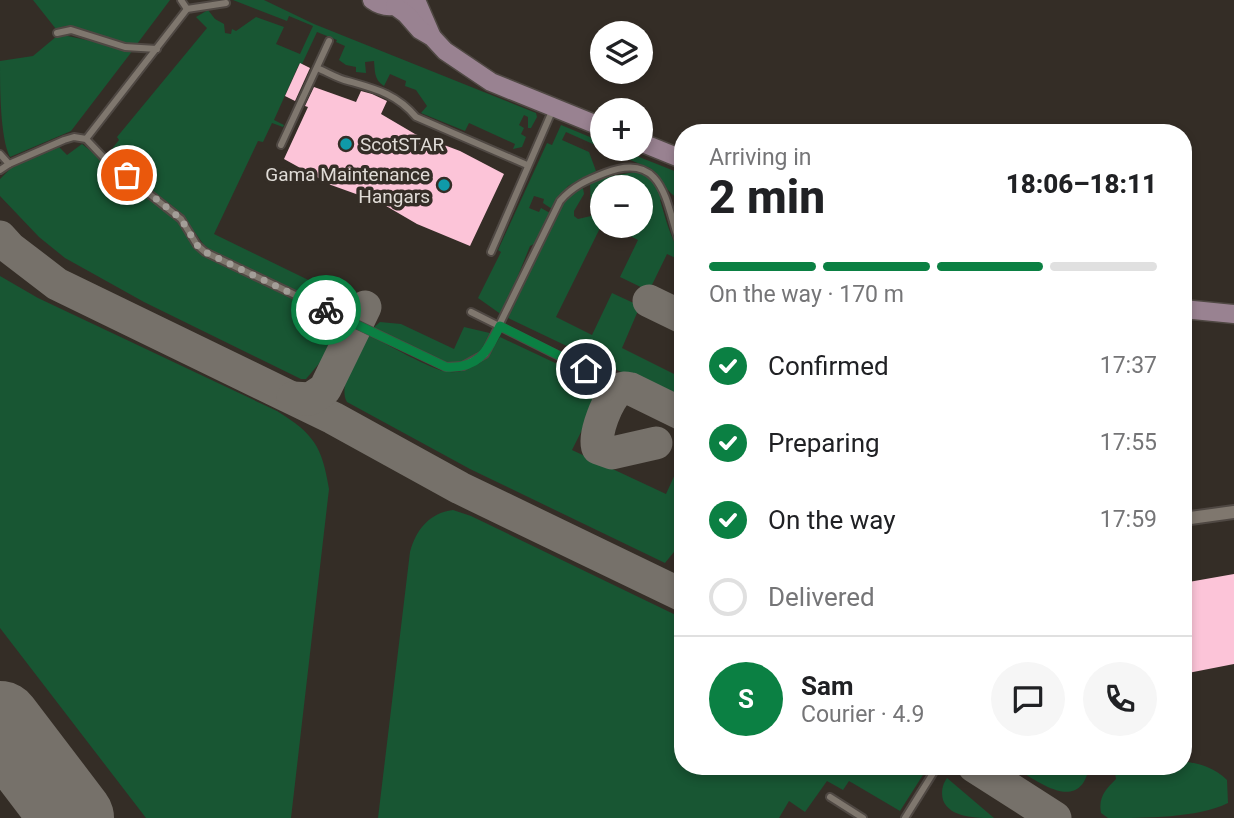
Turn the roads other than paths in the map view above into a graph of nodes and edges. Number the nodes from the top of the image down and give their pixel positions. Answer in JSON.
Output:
{"nodes":[{"id":1,"x":181,"y":0,"type":"edge"},
{"id":2,"x":372,"y":0,"type":"edge"},
{"id":3,"x":416,"y":0,"type":"edge"},
{"id":4,"x":226,"y":3,"type":"dead end"},
{"id":5,"x":402,"y":3,"type":"edge"},
{"id":6,"x":187,"y":9,"type":"junction"},
{"id":7,"x":57,"y":33,"type":"dead end"},
{"id":8,"x":432,"y":37,"type":"junction"},
{"id":9,"x":329,"y":41,"type":"dead end"},
{"id":10,"x":156,"y":48,"type":"junction"},
{"id":11,"x":317,"y":68,"type":"junction"},
{"id":12,"x":554,"y":107,"type":"junction"},
{"id":13,"x":590,"y":122,"type":"edge"},
{"id":14,"x":86,"y":139,"type":"junction"},
{"id":15,"x":281,"y":145,"type":"dead end"},
{"id":16,"x":653,"y":147,"type":"edge"},
{"id":17,"x":0,"y":154,"type":"edge"},
{"id":18,"x":674,"y":156,"type":"edge"},
{"id":19,"x":9,"y":163,"type":"junction"},
{"id":20,"x":527,"y":165,"type":"junction"},
{"id":21,"x":0,"y":170,"type":"edge"},
{"id":22,"x":674,"y":221,"type":"edge"},
{"id":23,"x":491,"y":252,"type":"dead end"},
{"id":24,"x":1192,"y":310,"type":"edge"},
{"id":25,"x":471,"y":312,"type":"dead end"},
{"id":26,"x":1234,"y":314,"type":"edge"},
{"id":27,"x":500,"y":326,"type":"junction"},
{"id":28,"x":607,"y":380,"type":"dead end"},
{"id":29,"x":1234,"y":512,"type":"edge"},
{"id":30,"x":1192,"y":518,"type":"edge"},
{"id":31,"x":930,"y":775,"type":"edge"},
{"id":32,"x":830,"y":797,"type":"dead end"},
{"id":33,"x":863,"y":818,"type":"edge"},
{"id":34,"x":905,"y":818,"type":"edge"}],
"edges":[{"from":1,"to":6,"type":"lane"},
{"from":2,"to":5,"type":"street"},
{"from":3,"to":8,"type":"street"},
{"from":4,"to":6,"type":"lane"},
{"from":5,"to":8,"type":"street"},
{"from":6,"to":10,"type":"lane"},
{"from":7,"to":10,"type":"lane"},
{"from":8,"to":12,"type":"street"},
{"from":9,"to":11,"type":"lane"},
{"from":10,"to":14,"type":"lane"},
{"from":11,"to":15,"type":"lane"},
{"from":11,"to":20,"type":"lane"},
{"from":12,"to":13,"type":"street"},
{"from":12,"to":20,"type":"lane"},
{"from":14,"to":19,"type":"lane"},
{"from":14,"to":27,"type":"lane"},
{"from":16,"to":18,"type":"street"},
{"from":17,"to":19,"type":"lane"},
{"from":19,"to":21,"type":"lane"},
{"from":20,"to":23,"type":"lane"},
{"from":22,"to":27,"type":"lane"},
{"from":24,"to":26,"type":"street"},
{"from":25,"to":27,"type":"lane"},
{"from":27,"to":28,"type":"lane"},
{"from":29,"to":30,"type":"street"},
{"from":31,"to":34,"type":"lane"},
{"from":32,"to":33,"type":"lane"}]}
